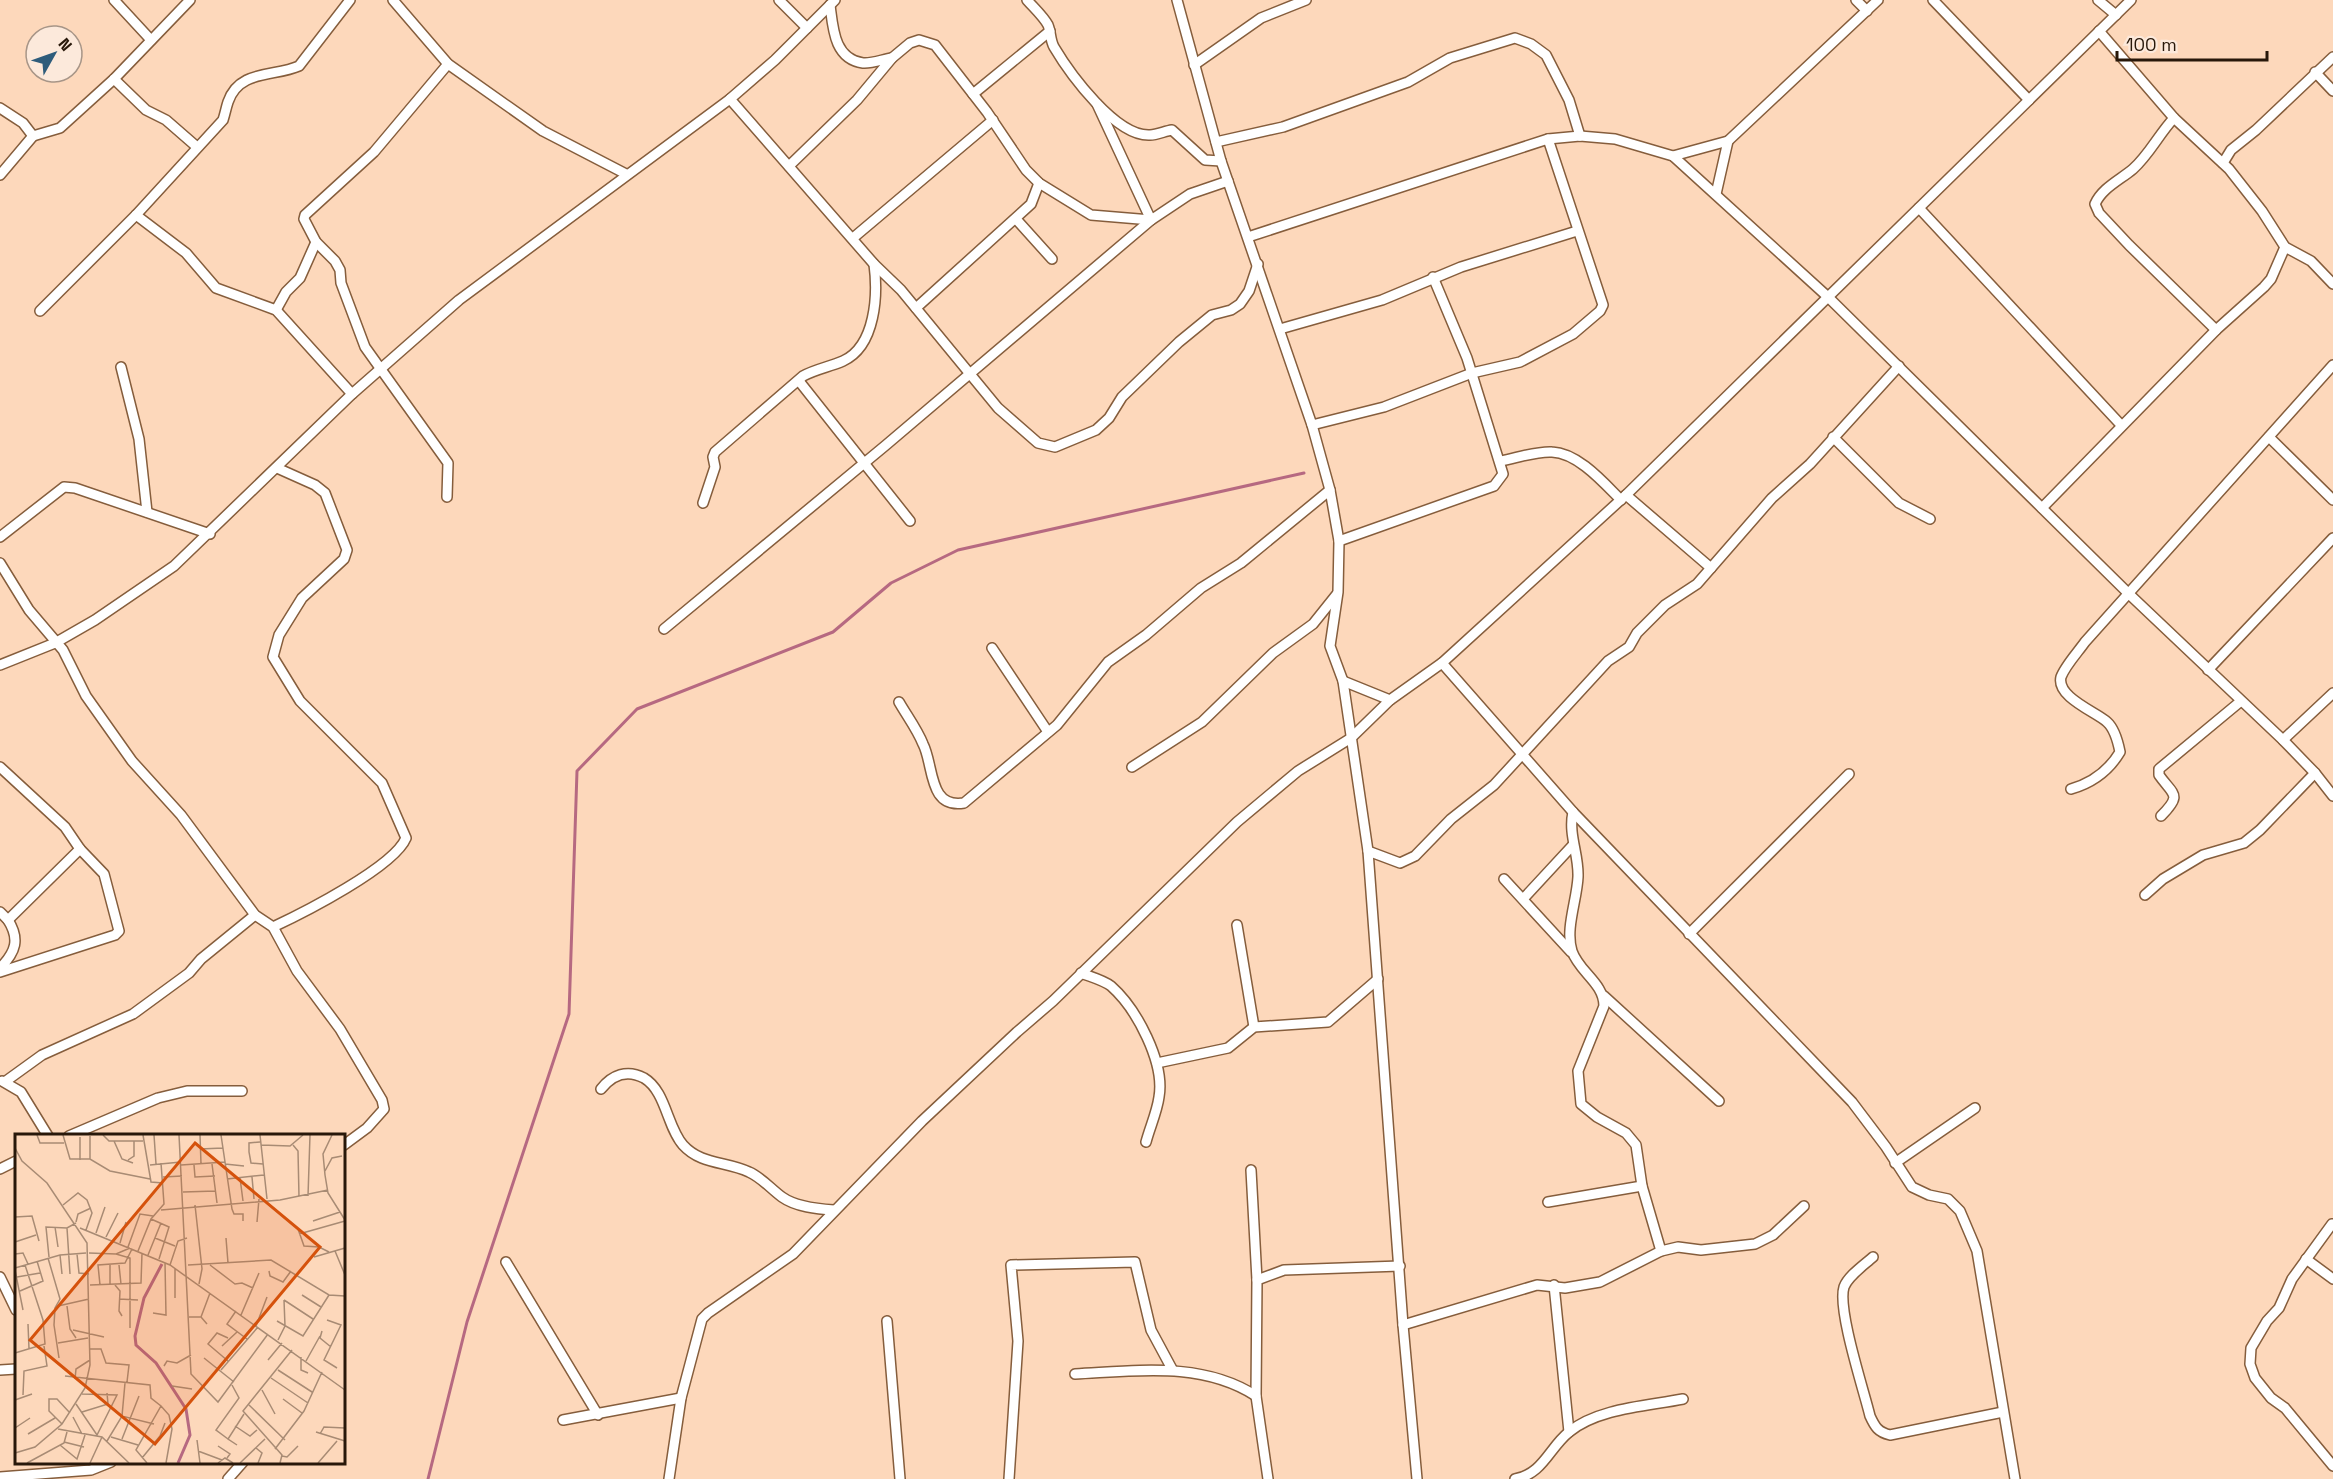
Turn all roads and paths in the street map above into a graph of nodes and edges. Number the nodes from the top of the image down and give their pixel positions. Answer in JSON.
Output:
{"nodes":[{"id":1,"x":114,"y":0,"type":"edge"},
{"id":2,"x":190,"y":0,"type":"edge"},
{"id":3,"x":350,"y":0,"type":"edge"},
{"id":4,"x":407,"y":0,"type":"edge"},
{"id":5,"x":779,"y":0,"type":"edge"},
{"id":6,"x":1027,"y":0,"type":"edge"},
{"id":7,"x":1177,"y":0,"type":"edge"},
{"id":8,"x":1306,"y":0,"type":"edge"},
{"id":9,"x":1856,"y":0,"type":"edge"},
{"id":10,"x":1878,"y":0,"type":"edge"},
{"id":11,"x":1933,"y":0,"type":"edge"},
{"id":12,"x":2098,"y":0,"type":"edge"},
{"id":13,"x":2131,"y":0,"type":"edge"},
{"id":14,"x":395,"y":1,"type":"edge"},
{"id":15,"x":833,"y":2,"type":"edge"},
{"id":16,"x":1867,"y":11,"type":"junction"},
{"id":17,"x":2116,"y":15,"type":"junction"},
{"id":18,"x":807,"y":28,"type":"junction"},
{"id":19,"x":1050,"y":31,"type":"junction"},
{"id":20,"x":2099,"y":31,"type":"junction"},
{"id":21,"x":151,"y":40,"type":"junction"},
{"id":22,"x":2333,"y":57,"type":"edge"},
{"id":23,"x":892,"y":58,"type":"junction"},
{"id":24,"x":448,"y":64,"type":"junction"},
{"id":25,"x":1194,"y":65,"type":"junction"},
{"id":26,"x":2315,"y":72,"type":"junction"},
{"id":27,"x":114,"y":79,"type":"junction"},
{"id":28,"x":2333,"y":91,"type":"edge"},
{"id":29,"x":973,"y":94,"type":"junction"},
{"id":30,"x":730,"y":99,"type":"junction"},
{"id":31,"x":2029,"y":100,"type":"junction"},
{"id":32,"x":1097,"y":104,"type":"junction"},
{"id":33,"x":0,"y":108,"type":"edge"},
{"id":34,"x":2174,"y":118,"type":"junction"},
{"id":35,"x":993,"y":120,"type":"junction"},
{"id":36,"x":33,"y":136,"type":"junction"},
{"id":37,"x":1580,"y":136,"type":"junction"},
{"id":38,"x":1548,"y":139,"type":"junction"},
{"id":39,"x":1728,"y":141,"type":"junction"},
{"id":40,"x":1216,"y":142,"type":"junction"},
{"id":41,"x":197,"y":147,"type":"junction"},
{"id":42,"x":2231,"y":150,"type":"junction"},
{"id":43,"x":2211,"y":154,"type":"junction"},
{"id":44,"x":1673,"y":156,"type":"junction"},
{"id":45,"x":1221,"y":161,"type":"junction"},
{"id":46,"x":2223,"y":163,"type":"junction"},
{"id":47,"x":789,"y":166,"type":"junction"},
{"id":48,"x":626,"y":174,"type":"junction"},
{"id":49,"x":0,"y":175,"type":"edge"},
{"id":50,"x":1228,"y":181,"type":"junction"},
{"id":51,"x":1039,"y":183,"type":"junction"},
{"id":52,"x":1716,"y":194,"type":"junction"},
{"id":53,"x":1919,"y":207,"type":"junction"},
{"id":54,"x":136,"y":215,"type":"junction"},
{"id":55,"x":1016,"y":219,"type":"junction"},
{"id":56,"x":1151,"y":220,"type":"junction"},
{"id":57,"x":1577,"y":231,"type":"junction"},
{"id":58,"x":1248,"y":237,"type":"junction"},
{"id":59,"x":853,"y":238,"type":"junction"},
{"id":60,"x":316,"y":242,"type":"junction"},
{"id":61,"x":2285,"y":247,"type":"junction"},
{"id":62,"x":1052,"y":259,"type":"dead end"},
{"id":63,"x":874,"y":264,"type":"junction"},
{"id":64,"x":1258,"y":264,"type":"junction"},
{"id":65,"x":1433,"y":277,"type":"junction"},
{"id":66,"x":2333,"y":284,"type":"edge"},
{"id":67,"x":1828,"y":297,"type":"junction"},
{"id":68,"x":916,"y":308,"type":"junction"},
{"id":69,"x":276,"y":310,"type":"junction"},
{"id":70,"x":39,"y":311,"type":"dead end"},
{"id":71,"x":1280,"y":329,"type":"junction"},
{"id":72,"x":2216,"y":330,"type":"junction"},
{"id":73,"x":2333,"y":365,"type":"edge"},
{"id":74,"x":1899,"y":366,"type":"junction"},
{"id":75,"x":122,"y":367,"type":"dead end"},
{"id":76,"x":380,"y":369,"type":"junction"},
{"id":77,"x":1472,"y":373,"type":"junction"},
{"id":78,"x":969,"y":374,"type":"junction"},
{"id":79,"x":799,"y":381,"type":"junction"},
{"id":80,"x":352,"y":394,"type":"junction"},
{"id":81,"x":1312,"y":425,"type":"junction"},
{"id":82,"x":2121,"y":425,"type":"junction"},
{"id":83,"x":1833,"y":437,"type":"junction"},
{"id":84,"x":2269,"y":437,"type":"junction"},
{"id":85,"x":1501,"y":461,"type":"junction"},
{"id":86,"x":866,"y":462,"type":"junction"},
{"id":87,"x":277,"y":468,"type":"junction"},
{"id":88,"x":1330,"y":490,"type":"junction"},
{"id":89,"x":447,"y":497,"type":"dead end"},
{"id":90,"x":1624,"y":497,"type":"junction"},
{"id":91,"x":2333,"y":500,"type":"edge"},
{"id":92,"x":704,"y":503,"type":"dead end"},
{"id":93,"x":2043,"y":508,"type":"junction"},
{"id":94,"x":147,"y":513,"type":"junction"},
{"id":95,"x":1930,"y":519,"type":"dead end"},
{"id":96,"x":910,"y":521,"type":"dead end"},
{"id":97,"x":210,"y":534,"type":"junction"},
{"id":98,"x":0,"y":537,"type":"edge"},
{"id":99,"x":2333,"y":538,"type":"edge"},
{"id":100,"x":1339,"y":542,"type":"junction"},
{"id":101,"x":0,"y":563,"type":"edge"},
{"id":102,"x":1711,"y":568,"type":"junction"},
{"id":103,"x":1338,"y":592,"type":"junction"},
{"id":104,"x":2129,"y":594,"type":"junction"},
{"id":105,"x":664,"y":629,"type":"dead end"},
{"id":106,"x":55,"y":642,"type":"junction"},
{"id":107,"x":992,"y":648,"type":"dead end"},
{"id":108,"x":1442,"y":663,"type":"junction"},
{"id":109,"x":0,"y":664,"type":"edge"},
{"id":110,"x":2208,"y":670,"type":"junction"},
{"id":111,"x":1343,"y":681,"type":"junction"},
{"id":112,"x":2333,"y":693,"type":"edge"},
{"id":113,"x":1390,"y":700,"type":"junction"},
{"id":114,"x":2241,"y":701,"type":"junction"},
{"id":115,"x":899,"y":702,"type":"dead end"},
{"id":116,"x":1048,"y":732,"type":"junction"},
{"id":117,"x":1351,"y":738,"type":"junction"},
{"id":118,"x":2283,"y":740,"type":"junction"},
{"id":119,"x":1520,"y":754,"type":"junction"},
{"id":120,"x":0,"y":767,"type":"edge"},
{"id":121,"x":1132,"y":767,"type":"dead end"},
{"id":122,"x":2315,"y":772,"type":"junction"},
{"id":123,"x":1849,"y":774,"type":"dead end"},
{"id":124,"x":2071,"y":789,"type":"dead end"},
{"id":125,"x":2333,"y":796,"type":"edge"},
{"id":126,"x":1573,"y":812,"type":"junction"},
{"id":127,"x":2161,"y":816,"type":"dead end"},
{"id":128,"x":1573,"y":845,"type":"junction"},
{"id":129,"x":80,"y":849,"type":"junction"},
{"id":130,"x":1368,"y":851,"type":"junction"},
{"id":131,"x":1503,"y":879,"type":"dead end"},
{"id":132,"x":2145,"y":895,"type":"dead end"},
{"id":133,"x":1524,"y":898,"type":"junction"},
{"id":134,"x":0,"y":912,"type":"edge"},
{"id":135,"x":255,"y":915,"type":"junction"},
{"id":136,"x":8,"y":920,"type":"junction"},
{"id":137,"x":1237,"y":925,"type":"dead end"},
{"id":138,"x":273,"y":927,"type":"junction"},
{"id":139,"x":1689,"y":934,"type":"junction"},
{"id":140,"x":1573,"y":955,"type":"junction"},
{"id":141,"x":0,"y":970,"type":"edge"},
{"id":142,"x":1081,"y":973,"type":"junction"},
{"id":143,"x":1378,"y":979,"type":"junction"},
{"id":144,"x":1604,"y":996,"type":"junction"},
{"id":145,"x":1254,"y":1027,"type":"junction"},
{"id":146,"x":1156,"y":1063,"type":"junction"},
{"id":147,"x":3,"y":1081,"type":"edge"},
{"id":148,"x":601,"y":1089,"type":"dead end"},
{"id":149,"x":242,"y":1091,"type":"dead end"},
{"id":150,"x":1719,"y":1101,"type":"dead end"},
{"id":151,"x":1975,"y":1108,"type":"dead end"},
{"id":152,"x":47,"y":1134,"type":"edge"},
{"id":153,"x":74,"y":1134,"type":"edge"},
{"id":154,"x":1146,"y":1142,"type":"dead end"},
{"id":155,"x":345,"y":1144,"type":"edge"},
{"id":156,"x":15,"y":1162,"type":"edge"},
{"id":157,"x":1895,"y":1163,"type":"junction"},
{"id":158,"x":0,"y":1169,"type":"edge"},
{"id":159,"x":1251,"y":1170,"type":"dead end"},
{"id":160,"x":1642,"y":1186,"type":"junction"},
{"id":161,"x":1548,"y":1202,"type":"dead end"},
{"id":162,"x":1804,"y":1206,"type":"dead end"},
{"id":163,"x":834,"y":1210,"type":"junction"},
{"id":164,"x":2332,"y":1224,"type":"edge"},
{"id":165,"x":1661,"y":1251,"type":"junction"},
{"id":166,"x":1873,"y":1257,"type":"dead end"},
{"id":167,"x":2306,"y":1259,"type":"junction"},
{"id":168,"x":506,"y":1262,"type":"dead end"},
{"id":169,"x":1400,"y":1266,"type":"junction"},
{"id":170,"x":0,"y":1277,"type":"edge"},
{"id":171,"x":2333,"y":1279,"type":"edge"},
{"id":172,"x":1257,"y":1280,"type":"junction"},
{"id":173,"x":1554,"y":1285,"type":"junction"},
{"id":174,"x":15,"y":1308,"type":"edge"},
{"id":175,"x":887,"y":1321,"type":"dead end"},
{"id":176,"x":1403,"y":1325,"type":"junction"},
{"id":177,"x":1172,"y":1369,"type":"junction"},
{"id":178,"x":1075,"y":1374,"type":"dead end"},
{"id":179,"x":1256,"y":1396,"type":"junction"},
{"id":180,"x":681,"y":1398,"type":"junction"},
{"id":181,"x":1683,"y":1399,"type":"dead end"},
{"id":182,"x":2003,"y":1412,"type":"junction"},
{"id":183,"x":598,"y":1415,"type":"junction"},
{"id":184,"x":563,"y":1420,"type":"dead end"},
{"id":185,"x":1569,"y":1432,"type":"junction"},
{"id":186,"x":106,"y":1464,"type":"edge"},
{"id":187,"x":241,"y":1464,"type":"edge"},
{"id":188,"x":2333,"y":1466,"type":"edge"},
{"id":189,"x":0,"y":1477,"type":"edge"},
{"id":190,"x":228,"y":1479,"type":"edge"},
{"id":191,"x":669,"y":1479,"type":"edge"},
{"id":192,"x":900,"y":1479,"type":"edge"},
{"id":193,"x":1009,"y":1479,"type":"edge"},
{"id":194,"x":1268,"y":1479,"type":"edge"},
{"id":195,"x":1417,"y":1479,"type":"edge"},
{"id":196,"x":1515,"y":1479,"type":"edge"},
{"id":197,"x":2015,"y":1479,"type":"edge"}],
"edges":[{"from":1,"to":21,"type":"street"},
{"from":2,"to":21,"type":"street"},
{"from":3,"to":41,"type":"street"},
{"from":4,"to":14,"type":"street"},
{"from":5,"to":18,"type":"street"},
{"from":6,"to":19,"type":"street"},
{"from":7,"to":25,"type":"street"},
{"from":8,"to":25,"type":"street"},
{"from":9,"to":16,"type":"street"},
{"from":10,"to":16,"type":"street"},
{"from":11,"to":31,"type":"street"},
{"from":12,"to":17,"type":"street"},
{"from":13,"to":17,"type":"street"},
{"from":14,"to":24,"type":"street"},
{"from":15,"to":18,"type":"street"},
{"from":15,"to":23,"type":"street"},
{"from":16,"to":39,"type":"street"},
{"from":17,"to":20,"type":"street"},
{"from":18,"to":30,"type":"street"},
{"from":19,"to":29,"type":"street"},
{"from":19,"to":32,"type":"street"},
{"from":20,"to":31,"type":"street"},
{"from":20,"to":34,"type":"street"},
{"from":21,"to":27,"type":"street"},
{"from":22,"to":26,"type":"street"},
{"from":23,"to":29,"type":"street"},
{"from":23,"to":47,"type":"street"},
{"from":24,"to":48,"type":"street"},
{"from":24,"to":60,"type":"street"},
{"from":25,"to":40,"type":"street"},
{"from":26,"to":28,"type":"street"},
{"from":26,"to":42,"type":"street"},
{"from":27,"to":36,"type":"street"},
{"from":27,"to":41,"type":"street"},
{"from":29,"to":35,"type":"street"},
{"from":30,"to":47,"type":"street"},
{"from":30,"to":48,"type":"street"},
{"from":31,"to":53,"type":"street"},
{"from":32,"to":45,"type":"street"},
{"from":32,"to":56,"type":"street"},
{"from":33,"to":36,"type":"street"},
{"from":34,"to":43,"type":"street"},
{"from":34,"to":72,"type":"street"},
{"from":35,"to":51,"type":"street"},
{"from":35,"to":59,"type":"street"},
{"from":36,"to":49,"type":"street"},
{"from":37,"to":38,"type":"street"},
{"from":37,"to":40,"type":"street"},
{"from":37,"to":44,"type":"street"},
{"from":38,"to":57,"type":"street"},
{"from":38,"to":58,"type":"street"},
{"from":39,"to":44,"type":"street"},
{"from":39,"to":52,"type":"street"},
{"from":40,"to":45,"type":"street"},
{"from":41,"to":54,"type":"street"},
{"from":42,"to":43,"type":"street"},
{"from":42,"to":46,"type":"street"},
{"from":43,"to":46,"type":"street"},
{"from":44,"to":52,"type":"street"},
{"from":45,"to":50,"type":"street"},
{"from":46,"to":61,"type":"street"},
{"from":47,"to":59,"type":"street"},
{"from":48,"to":76,"type":"street"},
{"from":50,"to":56,"type":"street"},
{"from":50,"to":58,"type":"street"},
{"from":51,"to":55,"type":"street"},
{"from":51,"to":56,"type":"street"},
{"from":52,"to":67,"type":"street"},
{"from":53,"to":67,"type":"street"},
{"from":53,"to":82,"type":"street"},
{"from":54,"to":69,"type":"street"},
{"from":54,"to":70,"type":"street"},
{"from":55,"to":62,"type":"street"},
{"from":55,"to":68,"type":"street"},
{"from":56,"to":78,"type":"street"},
{"from":57,"to":65,"type":"street"},
{"from":57,"to":77,"type":"street"},
{"from":58,"to":64,"type":"street"},
{"from":59,"to":63,"type":"street"},
{"from":60,"to":69,"type":"street"},
{"from":60,"to":76,"type":"street"},
{"from":61,"to":66,"type":"street"},
{"from":61,"to":72,"type":"street"},
{"from":63,"to":68,"type":"street"},
{"from":63,"to":79,"type":"street"},
{"from":64,"to":71,"type":"street"},
{"from":64,"to":78,"type":"street"},
{"from":65,"to":71,"type":"street"},
{"from":65,"to":77,"type":"street"},
{"from":67,"to":74,"type":"street"},
{"from":67,"to":90,"type":"street"},
{"from":68,"to":78,"type":"street"},
{"from":69,"to":80,"type":"street"},
{"from":71,"to":81,"type":"street"},
{"from":72,"to":82,"type":"street"},
{"from":73,"to":84,"type":"street"},
{"from":74,"to":83,"type":"street"},
{"from":74,"to":93,"type":"street"},
{"from":75,"to":94,"type":"street"},
{"from":76,"to":80,"type":"street"},
{"from":76,"to":89,"type":"street"},
{"from":77,"to":81,"type":"street"},
{"from":77,"to":85,"type":"street"},
{"from":78,"to":86,"type":"street"},
{"from":79,"to":86,"type":"street"},
{"from":79,"to":92,"type":"street"},
{"from":80,"to":87,"type":"street"},
{"from":81,"to":88,"type":"street"},
{"from":82,"to":93,"type":"street"},
{"from":83,"to":95,"type":"street"},
{"from":83,"to":102,"type":"street"},
{"from":84,"to":91,"type":"street"},
{"from":84,"to":104,"type":"street"},
{"from":85,"to":90,"type":"street"},
{"from":85,"to":100,"type":"street"},
{"from":86,"to":96,"type":"street"},
{"from":86,"to":105,"type":"street"},
{"from":87,"to":97,"type":"street"},
{"from":87,"to":138,"type":"street"},
{"from":88,"to":100,"type":"street"},
{"from":88,"to":116,"type":"street"},
{"from":90,"to":102,"type":"street"},
{"from":90,"to":108,"type":"street"},
{"from":93,"to":104,"type":"street"},
{"from":94,"to":97,"type":"street"},
{"from":94,"to":98,"type":"street"},
{"from":97,"to":106,"type":"street"},
{"from":99,"to":110,"type":"street"},
{"from":100,"to":103,"type":"street"},
{"from":101,"to":106,"type":"street"},
{"from":102,"to":119,"type":"street"},
{"from":103,"to":111,"type":"street"},
{"from":103,"to":121,"type":"street"},
{"from":104,"to":110,"type":"street"},
{"from":104,"to":124,"type":"street"},
{"from":106,"to":109,"type":"street"},
{"from":106,"to":135,"type":"street"},
{"from":107,"to":116,"type":"street"},
{"from":108,"to":113,"type":"street"},
{"from":108,"to":119,"type":"street"},
{"from":110,"to":114,"type":"street"},
{"from":111,"to":113,"type":"street"},
{"from":111,"to":117,"type":"street"},
{"from":112,"to":118,"type":"street"},
{"from":113,"to":117,"type":"street"},
{"from":114,"to":118,"type":"street"},
{"from":114,"to":127,"type":"street"},
{"from":115,"to":116,"type":"street"},
{"from":117,"to":130,"type":"street"},
{"from":117,"to":142,"type":"street"},
{"from":118,"to":122,"type":"street"},
{"from":119,"to":126,"type":"street"},
{"from":119,"to":130,"type":"street"},
{"from":120,"to":129,"type":"street"},
{"from":122,"to":125,"type":"street"},
{"from":122,"to":132,"type":"street"},
{"from":123,"to":139,"type":"street"},
{"from":126,"to":128,"type":"street"},
{"from":126,"to":139,"type":"street"},
{"from":128,"to":133,"type":"street"},
{"from":128,"to":140,"type":"street"},
{"from":129,"to":136,"type":"street"},
{"from":129,"to":141,"type":"street"},
{"from":130,"to":143,"type":"street"},
{"from":131,"to":133,"type":"street"},
{"from":133,"to":140,"type":"street"},
{"from":134,"to":136,"type":"street"},
{"from":135,"to":138,"type":"street"},
{"from":135,"to":147,"type":"street"},
{"from":136,"to":141,"type":"street"},
{"from":137,"to":145,"type":"street"},
{"from":138,"to":155,"type":"street"},
{"from":139,"to":157,"type":"street"},
{"from":140,"to":144,"type":"street"},
{"from":142,"to":146,"type":"street"},
{"from":142,"to":163,"type":"street"},
{"from":143,"to":145,"type":"street"},
{"from":143,"to":169,"type":"street"},
{"from":144,"to":150,"type":"street"},
{"from":144,"to":160,"type":"street"},
{"from":145,"to":146,"type":"street"},
{"from":146,"to":154,"type":"street"},
{"from":147,"to":152,"type":"street"},
{"from":148,"to":163,"type":"street"},
{"from":149,"to":153,"type":"street"},
{"from":151,"to":157,"type":"street"},
{"from":156,"to":158,"type":"street"},
{"from":157,"to":182,"type":"street"},
{"from":159,"to":172,"type":"street"},
{"from":160,"to":161,"type":"street"},
{"from":160,"to":165,"type":"street"},
{"from":162,"to":165,"type":"street"},
{"from":163,"to":180,"type":"street"},
{"from":164,"to":167,"type":"street"},
{"from":165,"to":173,"type":"street"},
{"from":166,"to":182,"type":"street"},
{"from":167,"to":171,"type":"street"},
{"from":167,"to":188,"type":"street"},
{"from":168,"to":183,"type":"street"},
{"from":169,"to":172,"type":"street"},
{"from":169,"to":176,"type":"street"},
{"from":170,"to":174,"type":"street"},
{"from":172,"to":179,"type":"street"},
{"from":173,"to":176,"type":"street"},
{"from":173,"to":185,"type":"street"},
{"from":175,"to":192,"type":"street"},
{"from":176,"to":195,"type":"street"},
{"from":177,"to":178,"type":"street"},
{"from":177,"to":179,"type":"street"},
{"from":177,"to":193,"type":"street"},
{"from":179,"to":194,"type":"street"},
{"from":180,"to":183,"type":"street"},
{"from":180,"to":191,"type":"street"},
{"from":181,"to":185,"type":"street"},
{"from":182,"to":197,"type":"street"},
{"from":183,"to":184,"type":"street"},
{"from":185,"to":196,"type":"street"},
{"from":186,"to":189,"type":"street"},
{"from":187,"to":190,"type":"street"}]}
